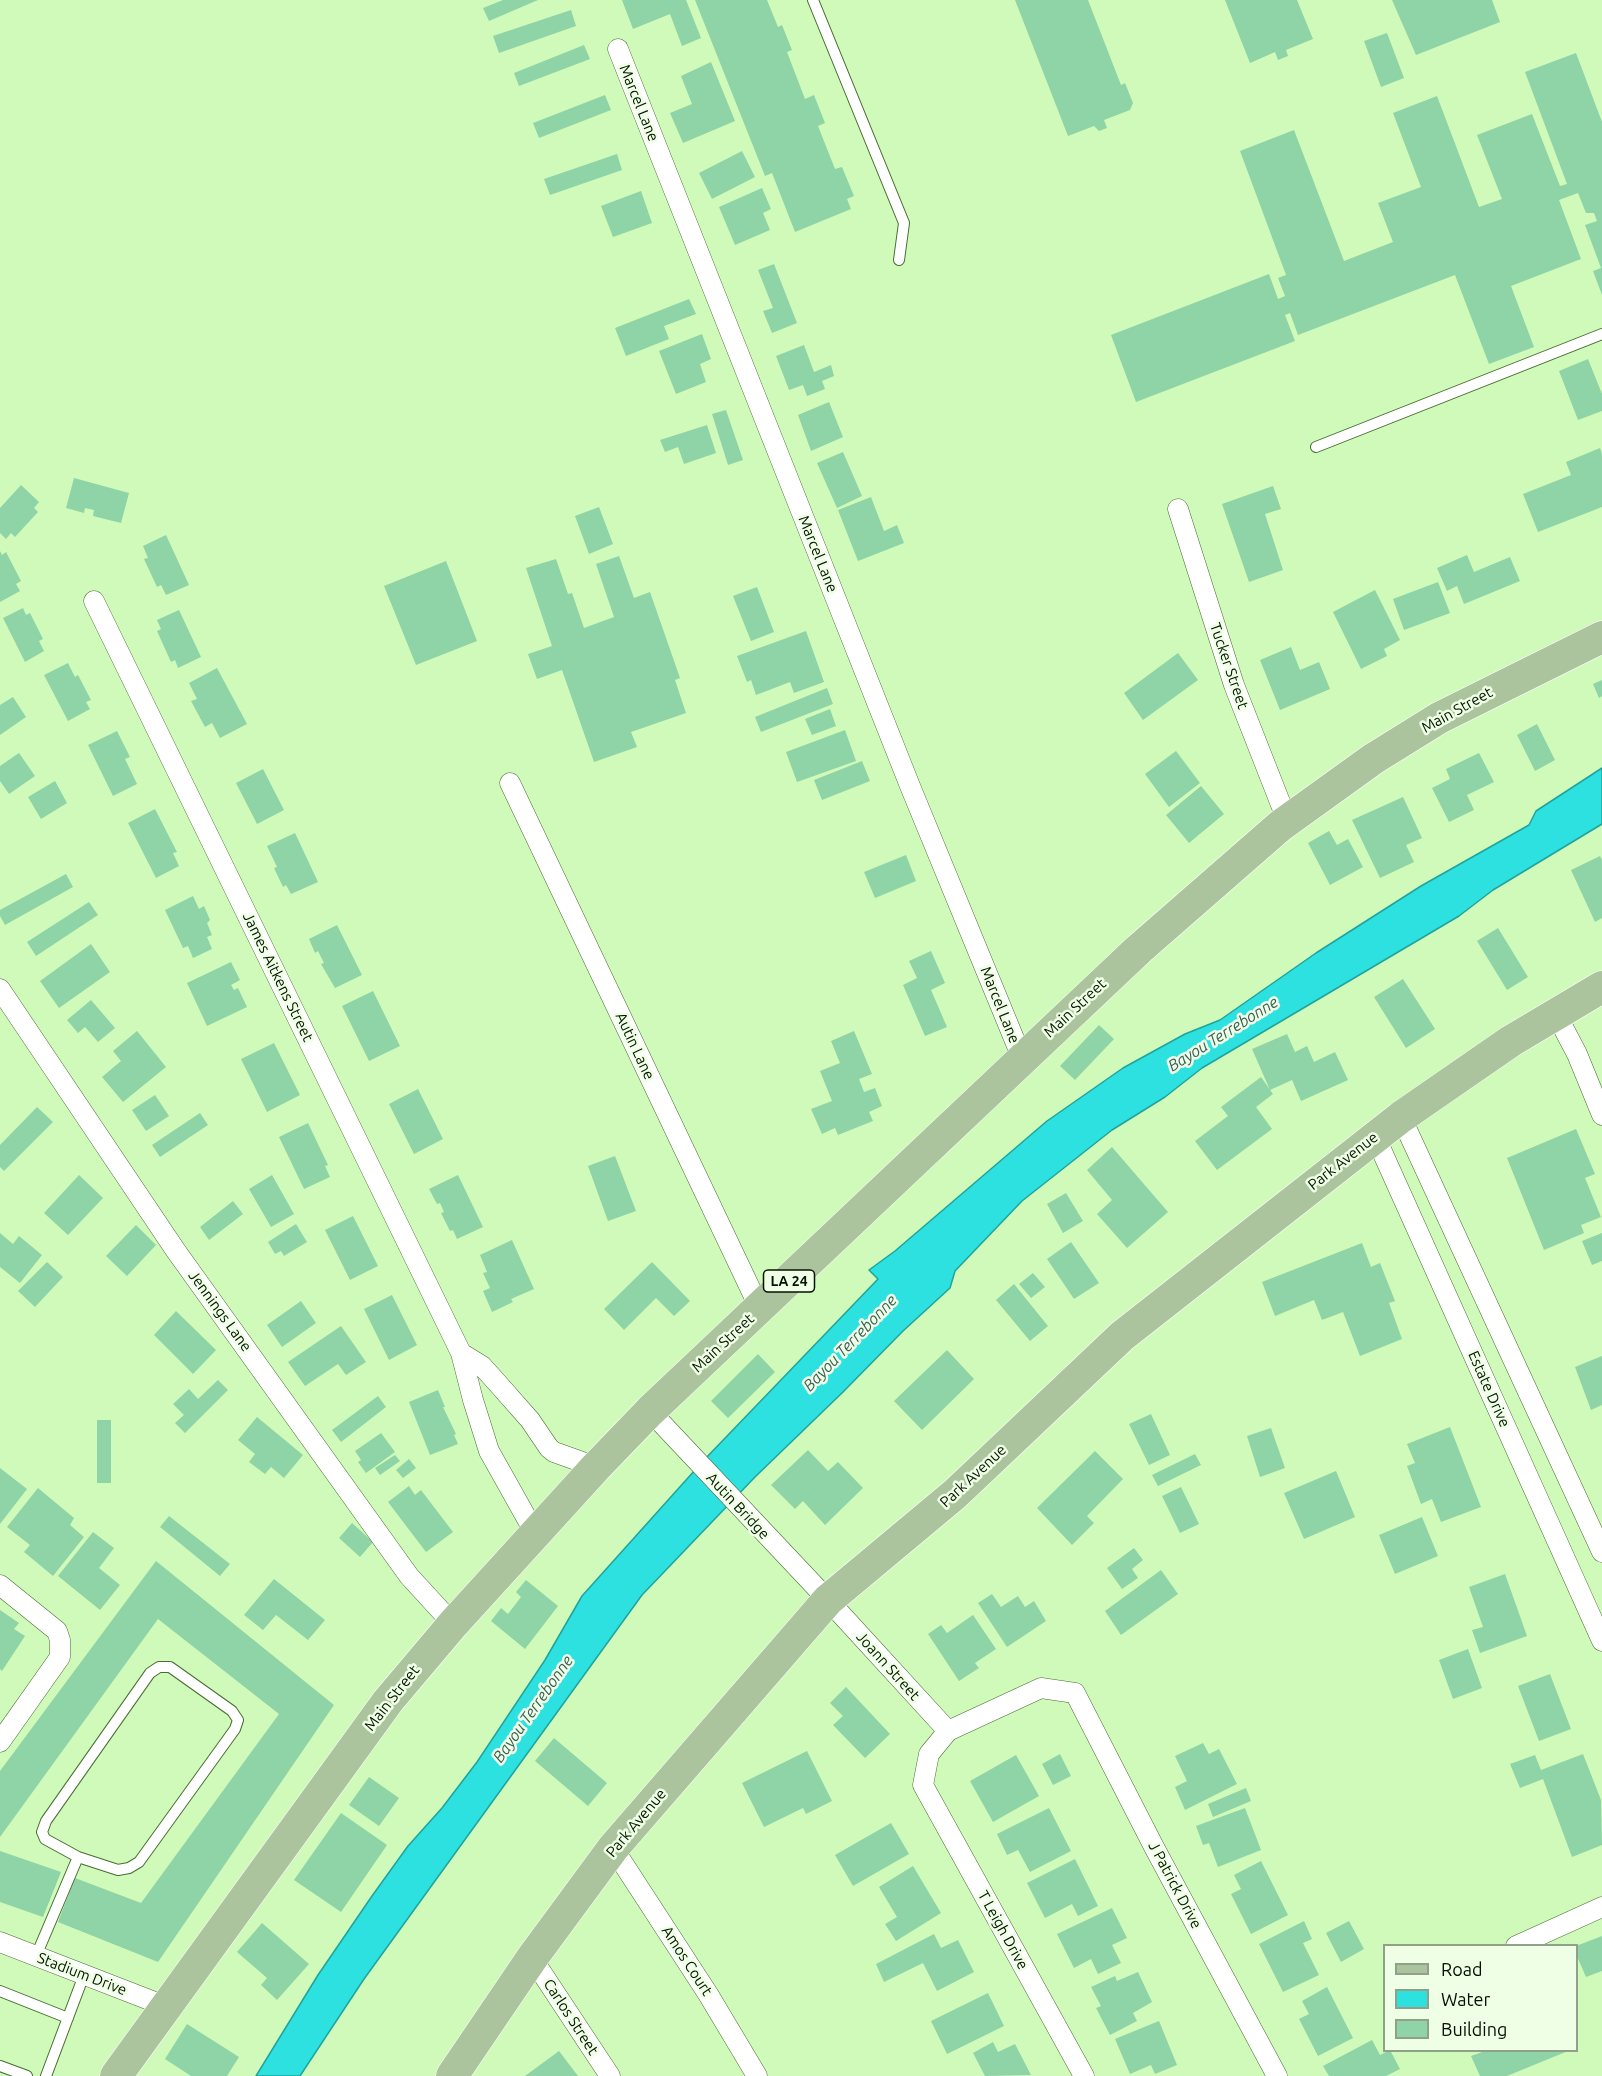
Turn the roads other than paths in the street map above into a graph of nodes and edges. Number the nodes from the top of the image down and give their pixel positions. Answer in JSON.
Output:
{"nodes":[{"id":1,"x":813,"y":0,"type":"edge"},
{"id":2,"x":618,"y":49,"type":"dead end"},
{"id":3,"x":899,"y":260,"type":"dead end"},
{"id":4,"x":1602,"y":334,"type":"edge"},
{"id":5,"x":1316,"y":447,"type":"dead end"},
{"id":6,"x":1178,"y":509,"type":"dead end"},
{"id":7,"x":94,"y":601,"type":"dead end"},
{"id":8,"x":1602,"y":637,"type":"edge"},
{"id":9,"x":510,"y":783,"type":"dead end"},
{"id":10,"x":1287,"y":820,"type":"junction"},
{"id":11,"x":1602,"y":987,"type":"edge"},
{"id":12,"x":0,"y":989,"type":"edge"},
{"id":13,"x":1556,"y":1014,"type":"junction"},
{"id":14,"x":1022,"y":1058,"type":"junction"},
{"id":15,"x":1602,"y":1115,"type":"edge"},
{"id":16,"x":1401,"y":1117,"type":"junction"},
{"id":17,"x":1375,"y":1136,"type":"junction"},
{"id":18,"x":760,"y":1309,"type":"junction"},
{"id":19,"x":461,"y":1353,"type":"junction"},
{"id":20,"x":650,"y":1411,"type":"junction"},
{"id":21,"x":596,"y":1467,"type":"junction"},
{"id":22,"x":535,"y":1533,"type":"junction"},
{"id":23,"x":1602,"y":1552,"type":"edge"},
{"id":24,"x":0,"y":1585,"type":"edge"},
{"id":25,"x":828,"y":1600,"type":"junction"},
{"id":26,"x":453,"y":1624,"type":"junction"},
{"id":27,"x":1602,"y":1641,"type":"edge"},
{"id":28,"x":948,"y":1731,"type":"junction"},
{"id":29,"x":0,"y":1742,"type":"edge"},
{"id":30,"x":614,"y":1848,"type":"junction"},
{"id":31,"x":78,"y":1857,"type":"junction"},
{"id":32,"x":1602,"y":1907,"type":"edge"},
{"id":33,"x":0,"y":1942,"type":"edge"},
{"id":34,"x":1520,"y":1944,"type":"edge"},
{"id":35,"x":36,"y":1956,"type":"junction"},
{"id":36,"x":532,"y":1958,"type":"junction"},
{"id":37,"x":84,"y":1975,"type":"junction"},
{"id":38,"x":0,"y":1991,"type":"edge"},
{"id":39,"x":165,"y":2006,"type":"junction"},
{"id":40,"x":68,"y":2018,"type":"junction"},
{"id":41,"x":0,"y":2066,"type":"edge"},
{"id":42,"x":27,"y":2076,"type":"edge"},
{"id":43,"x":46,"y":2076,"type":"edge"},
{"id":44,"x":116,"y":2076,"type":"edge"},
{"id":45,"x":452,"y":2076,"type":"edge"},
{"id":46,"x":610,"y":2076,"type":"edge"},
{"id":47,"x":757,"y":2076,"type":"edge"},
{"id":48,"x":1084,"y":2076,"type":"edge"},
{"id":49,"x":1277,"y":2076,"type":"edge"}],
"edges":[{"from":1,"to":3,"type":"lane"},
{"from":2,"to":14,"type":"street","name":"Marcel Lane"},
{"from":4,"to":5,"type":"lane"},
{"from":6,"to":10,"type":"street","name":"Tucker Street"},
{"from":7,"to":19,"type":"street","name":"James Aitkens Street"},
{"from":8,"to":10,"type":"main road","name":"Main Street","number":"LA 24"},
{"from":9,"to":18,"type":"street","name":"Autin Lane"},
{"from":10,"to":14,"type":"main road","name":"Main Street","number":"LA 24"},
{"from":11,"to":13,"type":"main road","name":"Park Avenue"},
{"from":12,"to":26,"type":"street","name":"Jennings Lane"},
{"from":13,"to":15,"type":"street"},
{"from":13,"to":16,"type":"main road","name":"Park Avenue"},
{"from":14,"to":18,"type":"main road","name":"Main Street","number":"LA 24"},
{"from":16,"to":17,"type":"main road","name":"Park Avenue"},
{"from":16,"to":23,"type":"street"},
{"from":17,"to":25,"type":"main road","name":"Park Avenue"},
{"from":17,"to":27,"type":"street","name":"Estate Drive"},
{"from":18,"to":20,"type":"main road","name":"Main Street","number":"LA 24"},
{"from":19,"to":21,"type":"street","name":"James Aitkens Street"},
{"from":19,"to":22,"type":"street","name":"James Aitkens Street"},
{"from":20,"to":21,"type":"main road","name":"Main Street","number":"LA 24"},
{"from":20,"to":25,"type":"street","name":"Autin Bridge"},
{"from":21,"to":22,"type":"main road","name":"Main Street","number":"LA 24"},
{"from":22,"to":26,"type":"main road","name":"Main Street","number":"LA 24"},
{"from":24,"to":29,"type":"street"},
{"from":25,"to":28,"type":"street","name":"Joann Street"},
{"from":25,"to":30,"type":"main road","name":"Park Avenue"},
{"from":26,"to":39,"type":"main road","name":"Main Street","number":"LA 24"},
{"from":28,"to":48,"type":"street","name":"T Leigh Drive"},
{"from":28,"to":49,"type":"street","name":"J Patrick Drive"},
{"from":30,"to":36,"type":"main road","name":"Park Avenue"},
{"from":30,"to":47,"type":"street","name":"Amos Court"},
{"from":31,"to":31,"type":"lane"},
{"from":31,"to":35,"type":"lane"},
{"from":32,"to":34,"type":"street"},
{"from":33,"to":35,"type":"street","name":"Stadium Drive"},
{"from":35,"to":37,"type":"street","name":"Stadium Drive"},
{"from":36,"to":45,"type":"main road","name":"Park Avenue"},
{"from":36,"to":46,"type":"street","name":"Carlos Street"},
{"from":37,"to":39,"type":"street","name":"Stadium Drive"},
{"from":37,"to":40,"type":"lane"},
{"from":38,"to":40,"type":"lane"},
{"from":39,"to":44,"type":"main road","name":"Main Street","number":"LA 24"},
{"from":40,"to":43,"type":"lane"},
{"from":41,"to":42,"type":"lane"}]}
